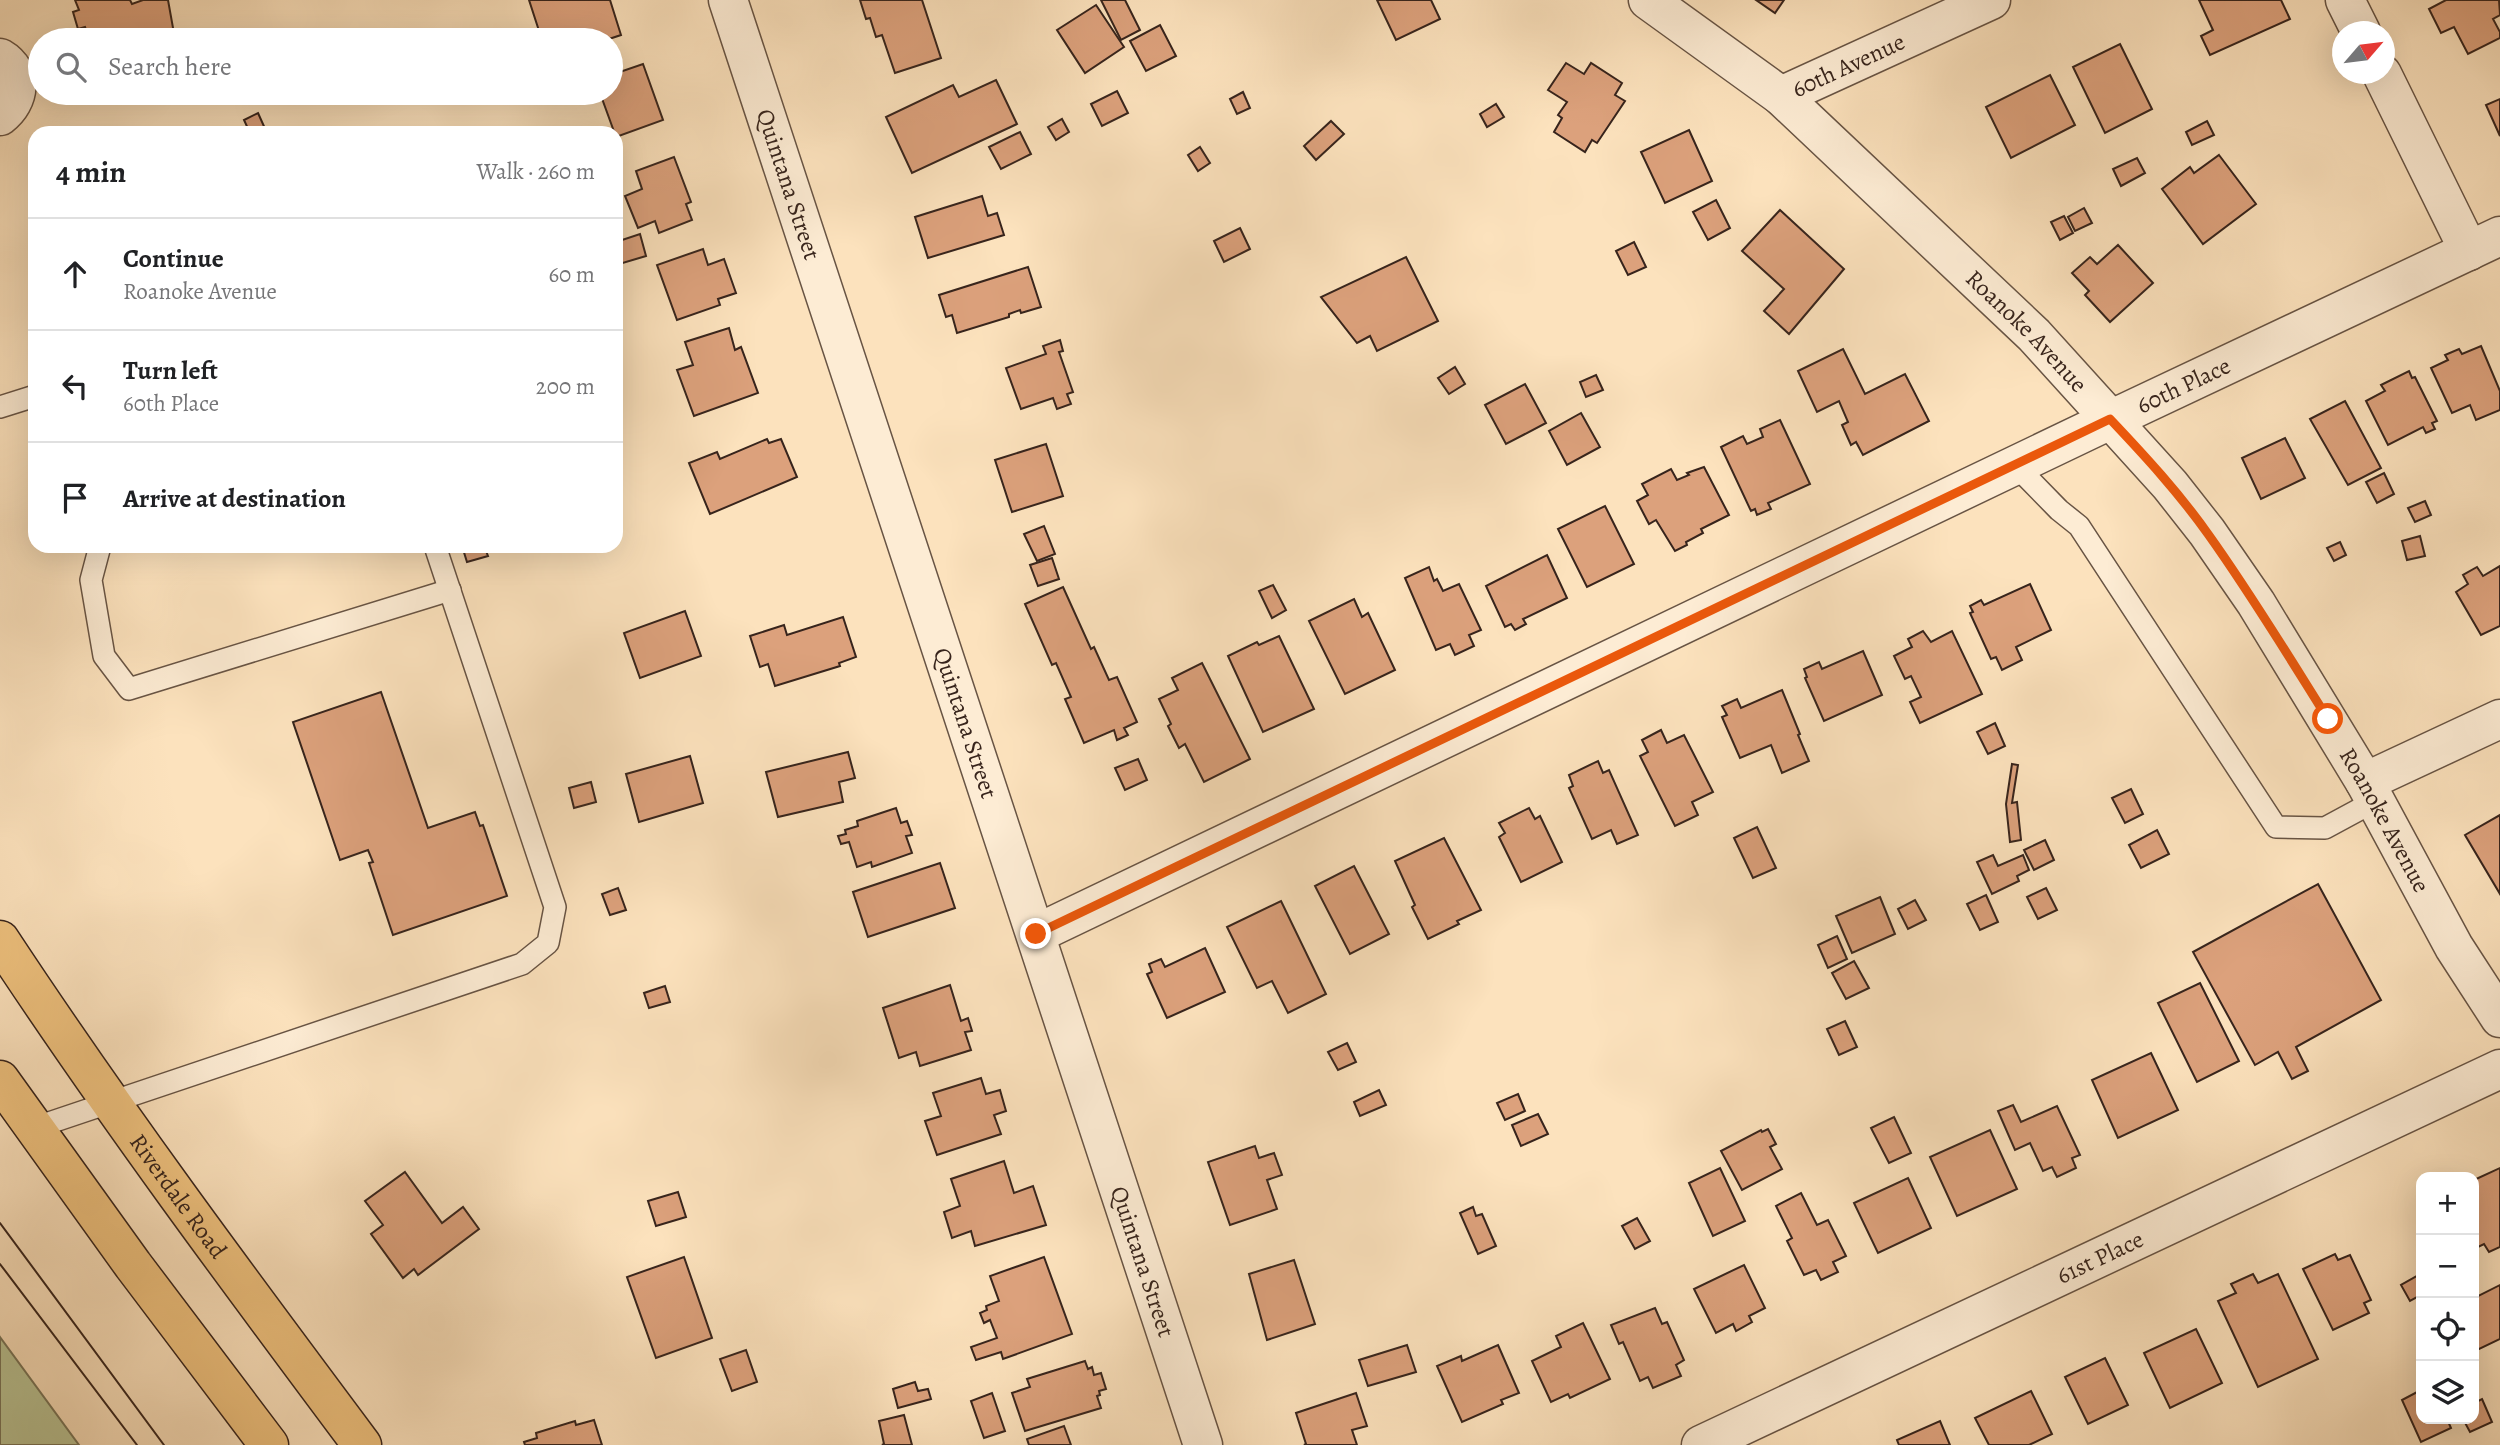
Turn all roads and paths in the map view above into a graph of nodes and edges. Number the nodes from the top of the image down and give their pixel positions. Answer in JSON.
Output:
{"nodes":[{"id":1,"x":728,"y":0,"type":"edge"},
{"id":2,"x":1648,"y":0,"type":"edge"},
{"id":3,"x":1991,"y":0,"type":"edge"},
{"id":4,"x":2345,"y":0,"type":"edge"},
{"id":5,"x":2356,"y":21,"type":"edge"},
{"id":6,"x":0,"y":58,"type":"edge"},
{"id":7,"x":2388,"y":84,"type":"edge"},
{"id":8,"x":1781,"y":96,"type":"junction"},
{"id":9,"x":0,"y":116,"type":"edge"},
{"id":10,"x":2485,"y":243,"type":"edge"},
{"id":11,"x":28,"y":398,"type":"edge"},
{"id":12,"x":0,"y":407,"type":"edge"},
{"id":13,"x":2110,"y":419,"type":"junction"},
{"id":14,"x":2015,"y":465,"type":"junction"},
{"id":15,"x":98,"y":553,"type":"edge"},
{"id":16,"x":437,"y":553,"type":"edge"},
{"id":17,"x":450,"y":590,"type":"junction"},
{"id":18,"x":2500,"y":719,"type":"edge"},
{"id":19,"x":2370,"y":792,"type":"junction"},
{"id":20,"x":1036,"y":934,"type":"junction"},
{"id":21,"x":0,"y":940,"type":"edge"},
{"id":22,"x":2500,"y":1018,"type":"edge"},
{"id":23,"x":2500,"y":1069,"type":"edge"},
{"id":24,"x":0,"y":1080,"type":"edge"},
{"id":25,"x":110,"y":1101,"type":"junction"},
{"id":26,"x":34,"y":1128,"type":"junction"},
{"id":27,"x":269,"y":1445,"type":"edge"},
{"id":28,"x":362,"y":1445,"type":"edge"},
{"id":29,"x":1203,"y":1445,"type":"edge"},
{"id":30,"x":1701,"y":1445,"type":"edge"}],
"edges":[{"from":1,"to":20,"type":"street","name":"Quintana Street"},
{"from":2,"to":8,"type":"street","name":"Roanoke Avenue"},
{"from":3,"to":8,"type":"street","name":"60th Avenue"},
{"from":4,"to":5,"type":"street"},
{"from":6,"to":9,"type":"street"},
{"from":7,"to":10,"type":"street"},
{"from":8,"to":13,"type":"street","name":"Roanoke Avenue"},
{"from":10,"to":13,"type":"street","name":"60th Place"},
{"from":11,"to":12,"type":"lane"},
{"from":13,"to":14,"type":"street","name":"60th Place"},
{"from":13,"to":19,"type":"street","name":"Roanoke Avenue"},
{"from":14,"to":19,"type":"lane"},
{"from":14,"to":20,"type":"street","name":"60th Place"},
{"from":15,"to":17,"type":"lane"},
{"from":16,"to":17,"type":"lane"},
{"from":17,"to":25,"type":"lane"},
{"from":18,"to":19,"type":"street"},
{"from":19,"to":22,"type":"street","name":"Roanoke Avenue"},
{"from":20,"to":29,"type":"street","name":"Quintana Street"},
{"from":21,"to":25,"type":"main road","name":"Riverdale Road"},
{"from":23,"to":30,"type":"street","name":"61st Place"},
{"from":24,"to":26,"type":"main road"},
{"from":25,"to":26,"type":"lane"},
{"from":25,"to":28,"type":"main road","name":"Riverdale Road"},
{"from":26,"to":27,"type":"main road"}]}
